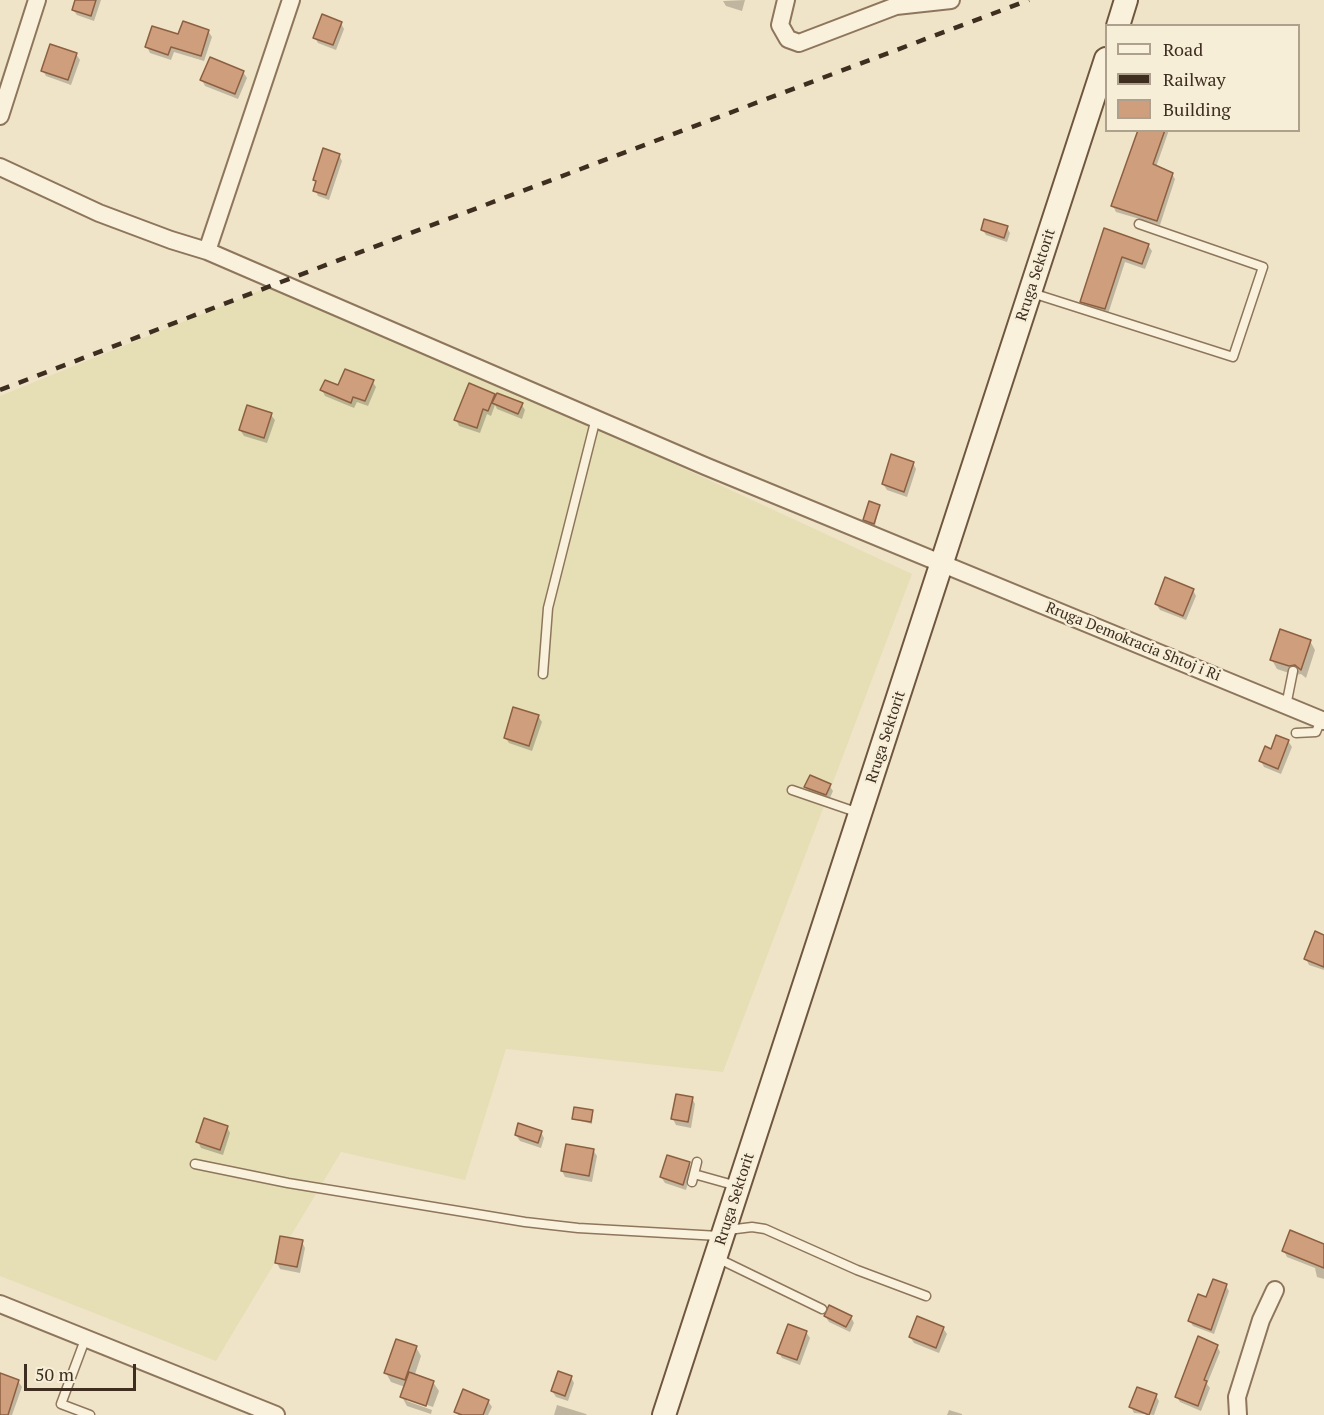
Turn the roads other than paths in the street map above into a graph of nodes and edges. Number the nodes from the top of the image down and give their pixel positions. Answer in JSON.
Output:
{"nodes":[{"id":1,"x":37,"y":0,"type":"edge"},
{"id":2,"x":291,"y":0,"type":"edge"},
{"id":3,"x":786,"y":0,"type":"edge"},
{"id":4,"x":951,"y":0,"type":"edge"},
{"id":5,"x":1126,"y":0,"type":"edge"},
{"id":6,"x":1119,"y":24,"type":"edge"},
{"id":7,"x":1105,"y":65,"type":"edge"},
{"id":8,"x":0,"y":116,"type":"edge"},
{"id":9,"x":0,"y":167,"type":"edge"},
{"id":10,"x":1139,"y":224,"type":"dead end"},
{"id":11,"x":207,"y":251,"type":"junction"},
{"id":12,"x":1030,"y":292,"type":"junction"},
{"id":13,"x":596,"y":417,"type":"junction"},
{"id":14,"x":942,"y":563,"type":"junction"},
{"id":15,"x":1293,"y":671,"type":"dead end"},
{"id":16,"x":543,"y":674,"type":"dead end"},
{"id":17,"x":1287,"y":706,"type":"junction"},
{"id":18,"x":1323,"y":720,"type":"edge"},
{"id":19,"x":1296,"y":733,"type":"dead end"},
{"id":20,"x":792,"y":790,"type":"dead end"},
{"id":21,"x":861,"y":814,"type":"junction"},
{"id":22,"x":697,"y":1162,"type":"dead end"},
{"id":23,"x":195,"y":1164,"type":"dead end"},
{"id":24,"x":739,"y":1186,"type":"junction"},
{"id":25,"x":721,"y":1241,"type":"junction"},
{"id":26,"x":1275,"y":1290,"type":"dead end"},
{"id":27,"x":926,"y":1296,"type":"dead end"},
{"id":28,"x":0,"y":1304,"type":"edge"},
{"id":29,"x":822,"y":1309,"type":"dead end"},
{"id":30,"x":86,"y":1337,"type":"junction"},
{"id":31,"x":90,"y":1415,"type":"edge"},
{"id":32,"x":276,"y":1415,"type":"edge"},
{"id":33,"x":664,"y":1415,"type":"edge"},
{"id":34,"x":1238,"y":1415,"type":"edge"}],
"edges":[{"from":1,"to":8,"type":"street"},
{"from":2,"to":11,"type":"street"},
{"from":3,"to":4,"type":"street"},
{"from":5,"to":6,"type":"street"},
{"from":7,"to":12,"type":"street","name":"Rruga Sektorit"},
{"from":9,"to":11,"type":"street","name":"Rruga Demokracia Shtoj i Ri"},
{"from":10,"to":12,"type":"lane"},
{"from":11,"to":13,"type":"street","name":"Rruga Demokracia Shtoj i Ri"},
{"from":12,"to":14,"type":"street","name":"Rruga Sektorit"},
{"from":13,"to":14,"type":"street","name":"Rruga Demokracia Shtoj i Ri"},
{"from":13,"to":16,"type":"lane"},
{"from":14,"to":17,"type":"street","name":"Rruga Demokracia Shtoj i Ri"},
{"from":14,"to":21,"type":"street","name":"Rruga Sektorit"},
{"from":15,"to":17,"type":"lane"},
{"from":17,"to":18,"type":"street","name":"Rruga Demokracia Shtoj i Ri"},
{"from":18,"to":19,"type":"lane"},
{"from":20,"to":21,"type":"lane"},
{"from":21,"to":24,"type":"street","name":"Rruga Sektorit"},
{"from":22,"to":24,"type":"lane"},
{"from":23,"to":25,"type":"lane"},
{"from":24,"to":25,"type":"street","name":"Rruga Sektorit"},
{"from":25,"to":27,"type":"lane"},
{"from":25,"to":29,"type":"lane"},
{"from":25,"to":33,"type":"street","name":"Rruga Sektorit"},
{"from":26,"to":34,"type":"street"},
{"from":28,"to":30,"type":"street"},
{"from":30,"to":31,"type":"lane"},
{"from":30,"to":32,"type":"street"}]}
